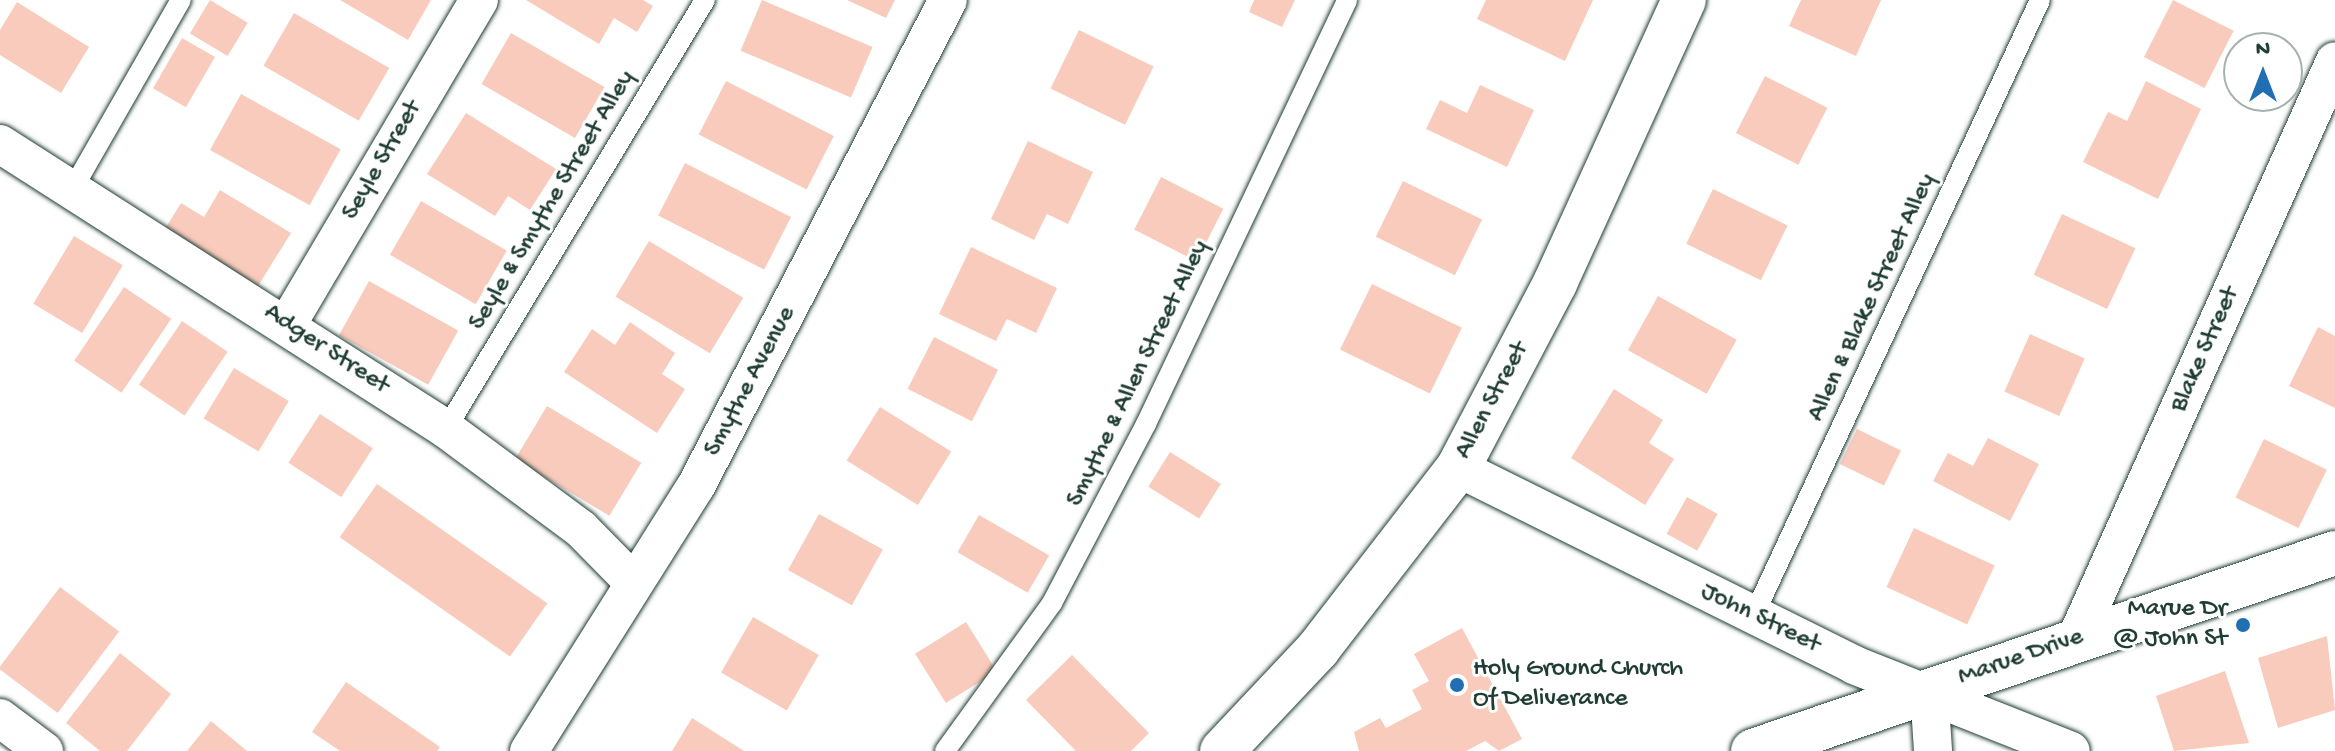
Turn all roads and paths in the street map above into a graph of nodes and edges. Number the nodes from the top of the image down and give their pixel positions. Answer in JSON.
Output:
{"nodes":[{"id":1,"x":181,"y":0,"type":"edge"},
{"id":2,"x":479,"y":0,"type":"edge"},
{"id":3,"x":705,"y":0,"type":"edge"},
{"id":4,"x":948,"y":0,"type":"edge"},
{"id":5,"x":1347,"y":0,"type":"edge"},
{"id":6,"x":1684,"y":0,"type":"edge"},
{"id":7,"x":2040,"y":0,"type":"edge"},
{"id":8,"x":2335,"y":61,"type":"edge"},
{"id":9,"x":0,"y":144,"type":"edge"},
{"id":10,"x":72,"y":190,"type":"junction"},
{"id":11,"x":288,"y":323,"type":"junction"},
{"id":12,"x":446,"y":429,"type":"junction"},
{"id":13,"x":1458,"y":468,"type":"junction"},
{"id":14,"x":2335,"y":553,"type":"edge"},
{"id":15,"x":633,"y":582,"type":"junction"},
{"id":16,"x":1753,"y":617,"type":"junction"},
{"id":17,"x":2076,"y":639,"type":"junction"},
{"id":18,"x":1929,"y":690,"type":"junction"},
{"id":19,"x":0,"y":718,"type":"edge"},
{"id":20,"x":44,"y":751,"type":"edge"},
{"id":21,"x":529,"y":751,"type":"edge"},
{"id":22,"x":945,"y":751,"type":"edge"},
{"id":23,"x":1222,"y":751,"type":"edge"},
{"id":24,"x":1753,"y":751,"type":"edge"},
{"id":25,"x":1933,"y":751,"type":"edge"},
{"id":26,"x":2071,"y":751,"type":"edge"}],
"edges":[{"from":1,"to":10,"type":"lane"},
{"from":2,"to":11,"type":"street","name":"Seyle Street"},
{"from":3,"to":12,"type":"lane","name":"Seyle & Smythe Street Alley"},
{"from":4,"to":15,"type":"street","name":"Smythe Avenue"},
{"from":5,"to":22,"type":"lane","name":"Smythe & Allen Street Alley"},
{"from":6,"to":13,"type":"street","name":"Allen Street"},
{"from":7,"to":16,"type":"lane","name":"Allen & Blake Street Alley"},
{"from":8,"to":17,"type":"street","name":"Blake Street"},
{"from":9,"to":10,"type":"street","name":"Adger Street"},
{"from":10,"to":11,"type":"street","name":"Adger Street"},
{"from":11,"to":12,"type":"street","name":"Adger Street"},
{"from":12,"to":15,"type":"street","name":"Adger Street"},
{"from":13,"to":16,"type":"street","name":"John Street"},
{"from":13,"to":23,"type":"street","name":"Allen Street"},
{"from":14,"to":17,"type":"street","name":"Marue Drive"},
{"from":15,"to":21,"type":"street","name":"Smythe Avenue"},
{"from":16,"to":18,"type":"street","name":"John Street"},
{"from":17,"to":18,"type":"street","name":"Marue Drive"},
{"from":18,"to":24,"type":"street","name":"Marue Drive"},
{"from":18,"to":25,"type":"street"},
{"from":18,"to":26,"type":"street","name":"John Street"},
{"from":19,"to":20,"type":"street"}]}
